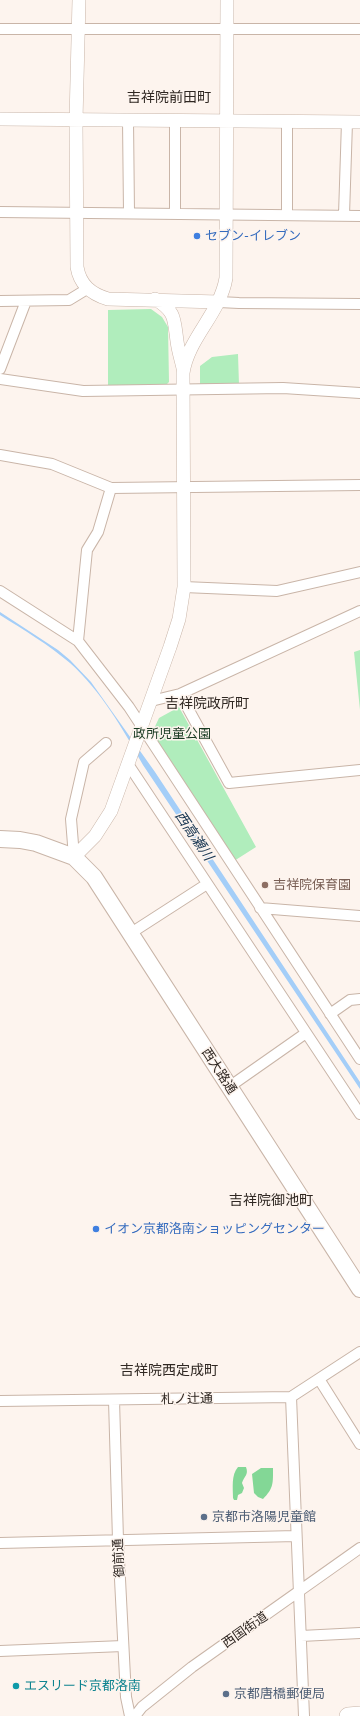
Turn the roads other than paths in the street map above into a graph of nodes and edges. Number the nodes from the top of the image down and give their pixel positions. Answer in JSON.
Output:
{"nodes":[{"id":1,"x":79,"y":0,"type":"edge"},
{"id":2,"x":227,"y":0,"type":"edge"},
{"id":3,"x":227,"y":28,"type":"junction"},
{"id":4,"x":0,"y":29,"type":"edge"},
{"id":5,"x":79,"y":29,"type":"junction"},
{"id":6,"x":360,"y":29,"type":"edge"},
{"id":7,"x":0,"y":119,"type":"edge"},
{"id":8,"x":76,"y":120,"type":"junction"},
{"id":9,"x":128,"y":120,"type":"junction"},
{"id":10,"x":175,"y":120,"type":"junction"},
{"id":11,"x":228,"y":121,"type":"junction"},
{"id":12,"x":287,"y":122,"type":"junction"},
{"id":13,"x":354,"y":122,"type":"edge"},
{"id":14,"x":0,"y":212,"type":"edge"},
{"id":15,"x":77,"y":213,"type":"junction"},
{"id":16,"x":129,"y":214,"type":"junction"},
{"id":17,"x":175,"y":214,"type":"junction"},
{"id":18,"x":226,"y":214,"type":"junction"},
{"id":19,"x":287,"y":215,"type":"junction"},
{"id":20,"x":344,"y":216,"type":"junction"},
{"id":21,"x":360,"y":216,"type":"edge"},
{"id":22,"x":87,"y":289,"type":"junction"},
{"id":23,"x":155,"y":299,"type":"junction"},
{"id":24,"x":0,"y":301,"type":"edge"},
{"id":25,"x":26,"y":301,"type":"junction"},
{"id":26,"x":219,"y":302,"type":"junction"},
{"id":27,"x":360,"y":304,"type":"edge"},
{"id":28,"x":183,"y":368,"type":"junction"},
{"id":29,"x":0,"y":369,"type":"edge"},
{"id":30,"x":0,"y":379,"type":"edge"},
{"id":31,"x":182,"y":390,"type":"junction"},
{"id":32,"x":360,"y":393,"type":"edge"},
{"id":33,"x":0,"y":455,"type":"edge"},
{"id":34,"x":360,"y":485,"type":"edge"},
{"id":35,"x":182,"y":486,"type":"junction"},
{"id":36,"x":111,"y":488,"type":"junction"},
{"id":37,"x":360,"y":572,"type":"edge"},
{"id":38,"x":184,"y":587,"type":"junction"},
{"id":39,"x":0,"y":591,"type":"edge"},
{"id":40,"x":360,"y":611,"type":"edge"},
{"id":41,"x":78,"y":641,"type":"junction"},
{"id":42,"x":180,"y":694,"type":"junction"},
{"id":43,"x":151,"y":701,"type":"junction"},
{"id":44,"x":140,"y":730,"type":"junction"},
{"id":45,"x":106,"y":742,"type":"dead end"},
{"id":46,"x":129,"y":762,"type":"junction"},
{"id":47,"x":360,"y":770,"type":"edge"},
{"id":48,"x":0,"y":839,"type":"edge"},
{"id":49,"x":74,"y":857,"type":"junction"},
{"id":50,"x":207,"y":884,"type":"junction"},
{"id":51,"x":260,"y":908,"type":"junction"},
{"id":52,"x":360,"y":916,"type":"edge"},
{"id":53,"x":130,"y":933,"type":"junction"},
{"id":54,"x":360,"y":998,"type":"edge"},
{"id":55,"x":330,"y":1014,"type":"junction"},
{"id":56,"x":306,"y":1033,"type":"junction"},
{"id":57,"x":360,"y":1059,"type":"edge"},
{"id":58,"x":228,"y":1087,"type":"junction"},
{"id":59,"x":360,"y":1114,"type":"edge"},
{"id":60,"x":359,"y":1284,"type":"edge"},
{"id":61,"x":360,"y":1352,"type":"edge"},
{"id":62,"x":318,"y":1379,"type":"junction"},
{"id":63,"x":291,"y":1397,"type":"junction"},
{"id":64,"x":114,"y":1400,"type":"junction"},
{"id":65,"x":0,"y":1401,"type":"edge"},
{"id":66,"x":360,"y":1444,"type":"edge"},
{"id":67,"x":296,"y":1536,"type":"junction"},
{"id":68,"x":118,"y":1540,"type":"junction"},
{"id":69,"x":0,"y":1543,"type":"edge"},
{"id":70,"x":360,"y":1548,"type":"edge"},
{"id":71,"x":299,"y":1592,"type":"junction"},
{"id":72,"x":360,"y":1633,"type":"edge"},
{"id":73,"x":301,"y":1636,"type":"junction"},
{"id":74,"x":123,"y":1646,"type":"junction"},
{"id":75,"x":0,"y":1651,"type":"edge"},
{"id":76,"x":360,"y":1715,"type":"edge"},
{"id":77,"x":130,"y":1716,"type":"edge"},
{"id":78,"x":135,"y":1716,"type":"edge"},
{"id":79,"x":304,"y":1716,"type":"edge"},
{"id":80,"x":348,"y":1716,"type":"edge"}],
"edges":[{"from":1,"to":5,"type":"street"},
{"from":2,"to":3,"type":"street"},
{"from":3,"to":5,"type":"street"},
{"from":3,"to":6,"type":"street"},
{"from":3,"to":11,"type":"street"},
{"from":4,"to":5,"type":"street"},
{"from":5,"to":8,"type":"street"},
{"from":7,"to":8,"type":"street"},
{"from":8,"to":9,"type":"street"},
{"from":8,"to":15,"type":"street"},
{"from":9,"to":10,"type":"street"},
{"from":9,"to":16,"type":"street"},
{"from":10,"to":11,"type":"street"},
{"from":10,"to":17,"type":"street"},
{"from":11,"to":12,"type":"street"},
{"from":11,"to":18,"type":"street"},
{"from":12,"to":13,"type":"street"},
{"from":12,"to":19,"type":"street"},
{"from":13,"to":20,"type":"street"},
{"from":14,"to":15,"type":"street"},
{"from":15,"to":16,"type":"street"},
{"from":15,"to":22,"type":"street"},
{"from":16,"to":17,"type":"street"},
{"from":17,"to":18,"type":"street"},
{"from":18,"to":19,"type":"street"},
{"from":18,"to":26,"type":"street"},
{"from":19,"to":20,"type":"street"},
{"from":20,"to":21,"type":"street"},
{"from":22,"to":23,"type":"street"},
{"from":22,"to":25,"type":"street"},
{"from":23,"to":26,"type":"street"},
{"from":23,"to":28,"type":"street"},
{"from":24,"to":25,"type":"street"},
{"from":25,"to":29,"type":"street"},
{"from":26,"to":27,"type":"street"},
{"from":26,"to":28,"type":"street"},
{"from":28,"to":31,"type":"street"},
{"from":30,"to":31,"type":"street"},
{"from":31,"to":32,"type":"street"},
{"from":31,"to":35,"type":"street"},
{"from":33,"to":36,"type":"street"},
{"from":34,"to":35,"type":"street"},
{"from":35,"to":36,"type":"street"},
{"from":35,"to":38,"type":"street"},
{"from":36,"to":41,"type":"street"},
{"from":37,"to":38,"type":"street"},
{"from":38,"to":43,"type":"street"},
{"from":39,"to":41,"type":"street"},
{"from":40,"to":42,"type":"street"},
{"from":41,"to":44,"type":"street"},
{"from":42,"to":43,"type":"street"},
{"from":42,"to":47,"type":"street"},
{"from":43,"to":44,"type":"street"},
{"from":44,"to":46,"type":"street"},
{"from":44,"to":51,"type":"street"},
{"from":45,"to":49,"type":"street"},
{"from":46,"to":49,"type":"street"},
{"from":46,"to":50,"type":"street"},
{"from":48,"to":49,"type":"main road"},
{"from":49,"to":53,"type":"main road","name":"西大路通"},
{"from":50,"to":53,"type":"street"},
{"from":50,"to":56,"type":"street"},
{"from":51,"to":52,"type":"street"},
{"from":51,"to":55,"type":"street"},
{"from":53,"to":58,"type":"main road","name":"西大路通"},
{"from":54,"to":55,"type":"street"},
{"from":55,"to":57,"type":"street"},
{"from":56,"to":58,"type":"street"},
{"from":56,"to":59,"type":"street"},
{"from":58,"to":60,"type":"main road","name":"西大路通"},
{"from":61,"to":62,"type":"street"},
{"from":62,"to":63,"type":"street"},
{"from":62,"to":66,"type":"street"},
{"from":63,"to":64,"type":"street","name":"札ノ辻通"},
{"from":63,"to":67,"type":"street"},
{"from":64,"to":65,"type":"street","name":"札ノ辻通"},
{"from":64,"to":68,"type":"street","name":"御前通"},
{"from":67,"to":68,"type":"street"},
{"from":67,"to":71,"type":"street"},
{"from":68,"to":69,"type":"street"},
{"from":68,"to":74,"type":"street","name":"御前通"},
{"from":70,"to":71,"type":"street","name":"西国街道"},
{"from":71,"to":73,"type":"street"},
{"from":71,"to":78,"type":"street","name":"西国街道"},
{"from":72,"to":73,"type":"street"},
{"from":73,"to":79,"type":"street"},
{"from":74,"to":75,"type":"street"},
{"from":74,"to":77,"type":"street","name":"御前通"},
{"from":76,"to":80,"type":"highway"}]}
